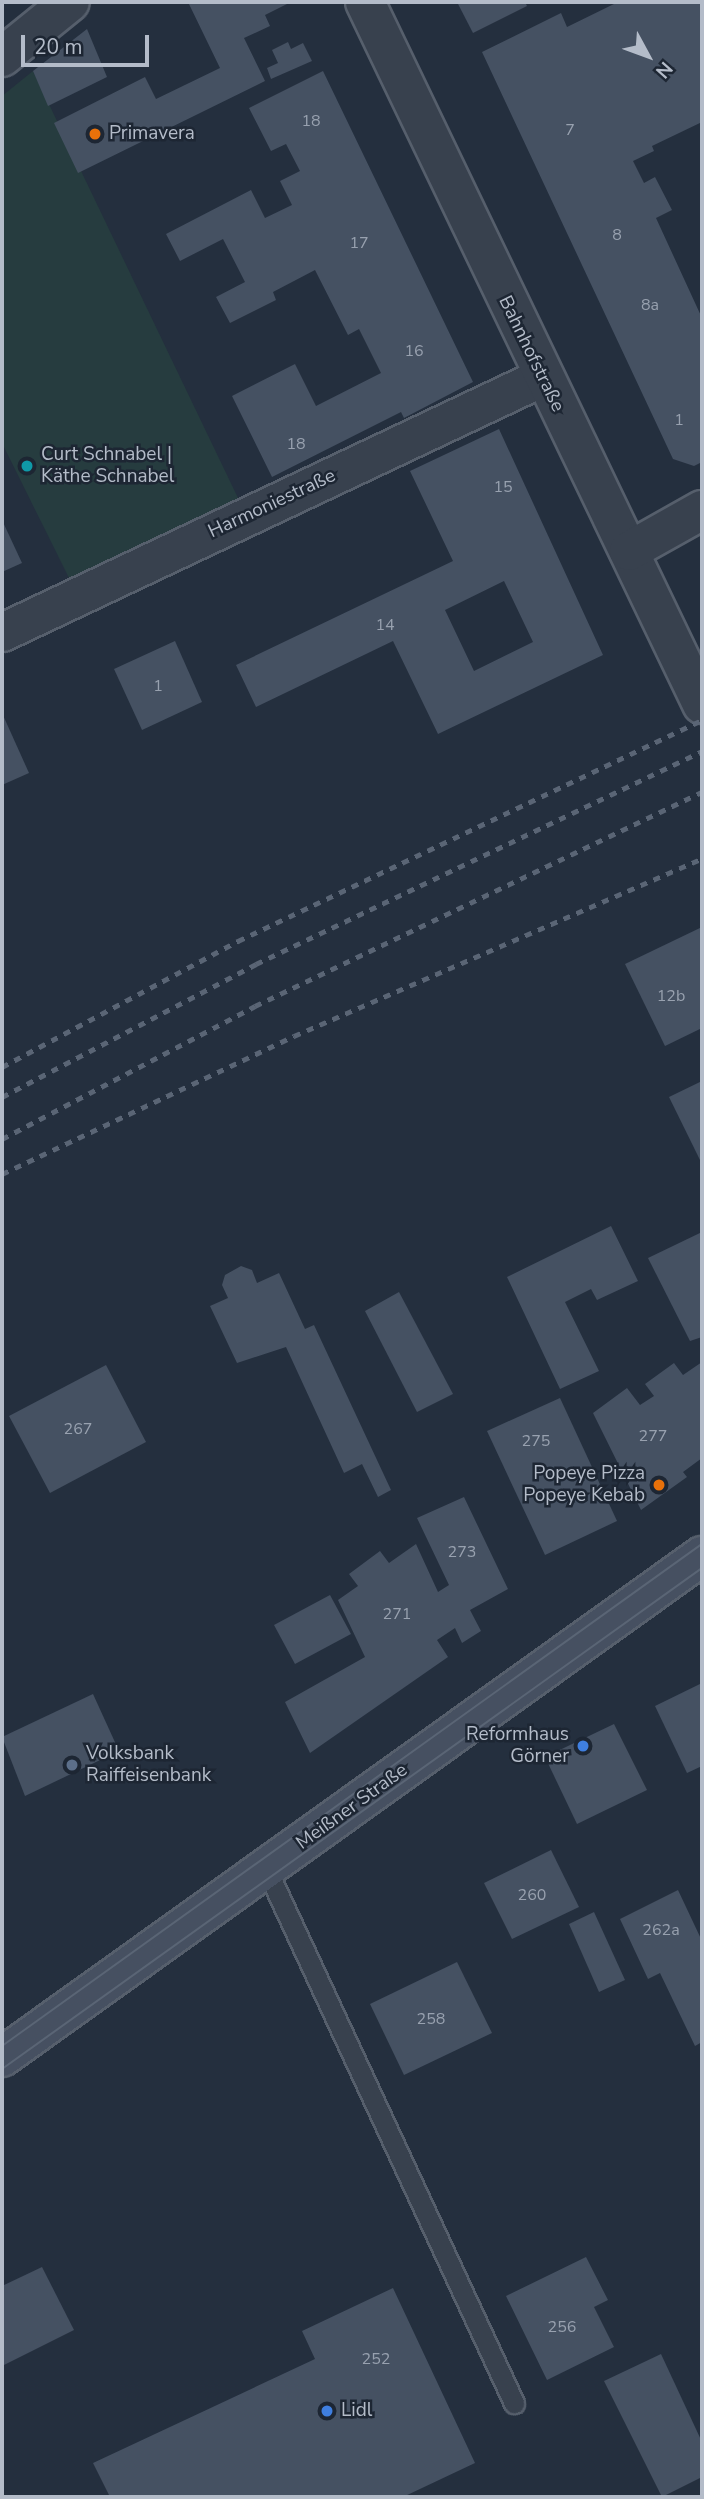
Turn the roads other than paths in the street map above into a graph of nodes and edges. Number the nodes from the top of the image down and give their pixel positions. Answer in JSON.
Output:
{"nodes":[{"id":1,"x":70,"y":2,"type":"edge"},
{"id":2,"x":365,"y":2,"type":"edge"},
{"id":3,"x":2,"y":57,"type":"edge"},
{"id":4,"x":542,"y":377,"type":"junction"},
{"id":5,"x":702,"y":510,"type":"edge"},
{"id":6,"x":629,"y":551,"type":"junction"},
{"id":7,"x":2,"y":632,"type":"edge"},
{"id":8,"x":702,"y":704,"type":"edge"},
{"id":9,"x":702,"y":1556,"type":"edge"},
{"id":10,"x":266,"y":1868,"type":"junction"},
{"id":11,"x":2,"y":2057,"type":"edge"},
{"id":12,"x":514,"y":2403,"type":"dead end"}],
"edges":[{"from":1,"to":3,"type":"street"},
{"from":2,"to":4,"type":"street","name":"Bahnhofstraße"},
{"from":4,"to":6,"type":"street","name":"Bahnhofstraße"},
{"from":4,"to":7,"type":"street","name":"Harmoniestraße"},
{"from":5,"to":6,"type":"street"},
{"from":6,"to":8,"type":"street","name":"Bahnhofstraße"},
{"from":9,"to":10,"type":"main road","name":"Meißner Straße"},
{"from":10,"to":11,"type":"main road","name":"Meißner Straße"},
{"from":10,"to":12,"type":"lane"}]}
